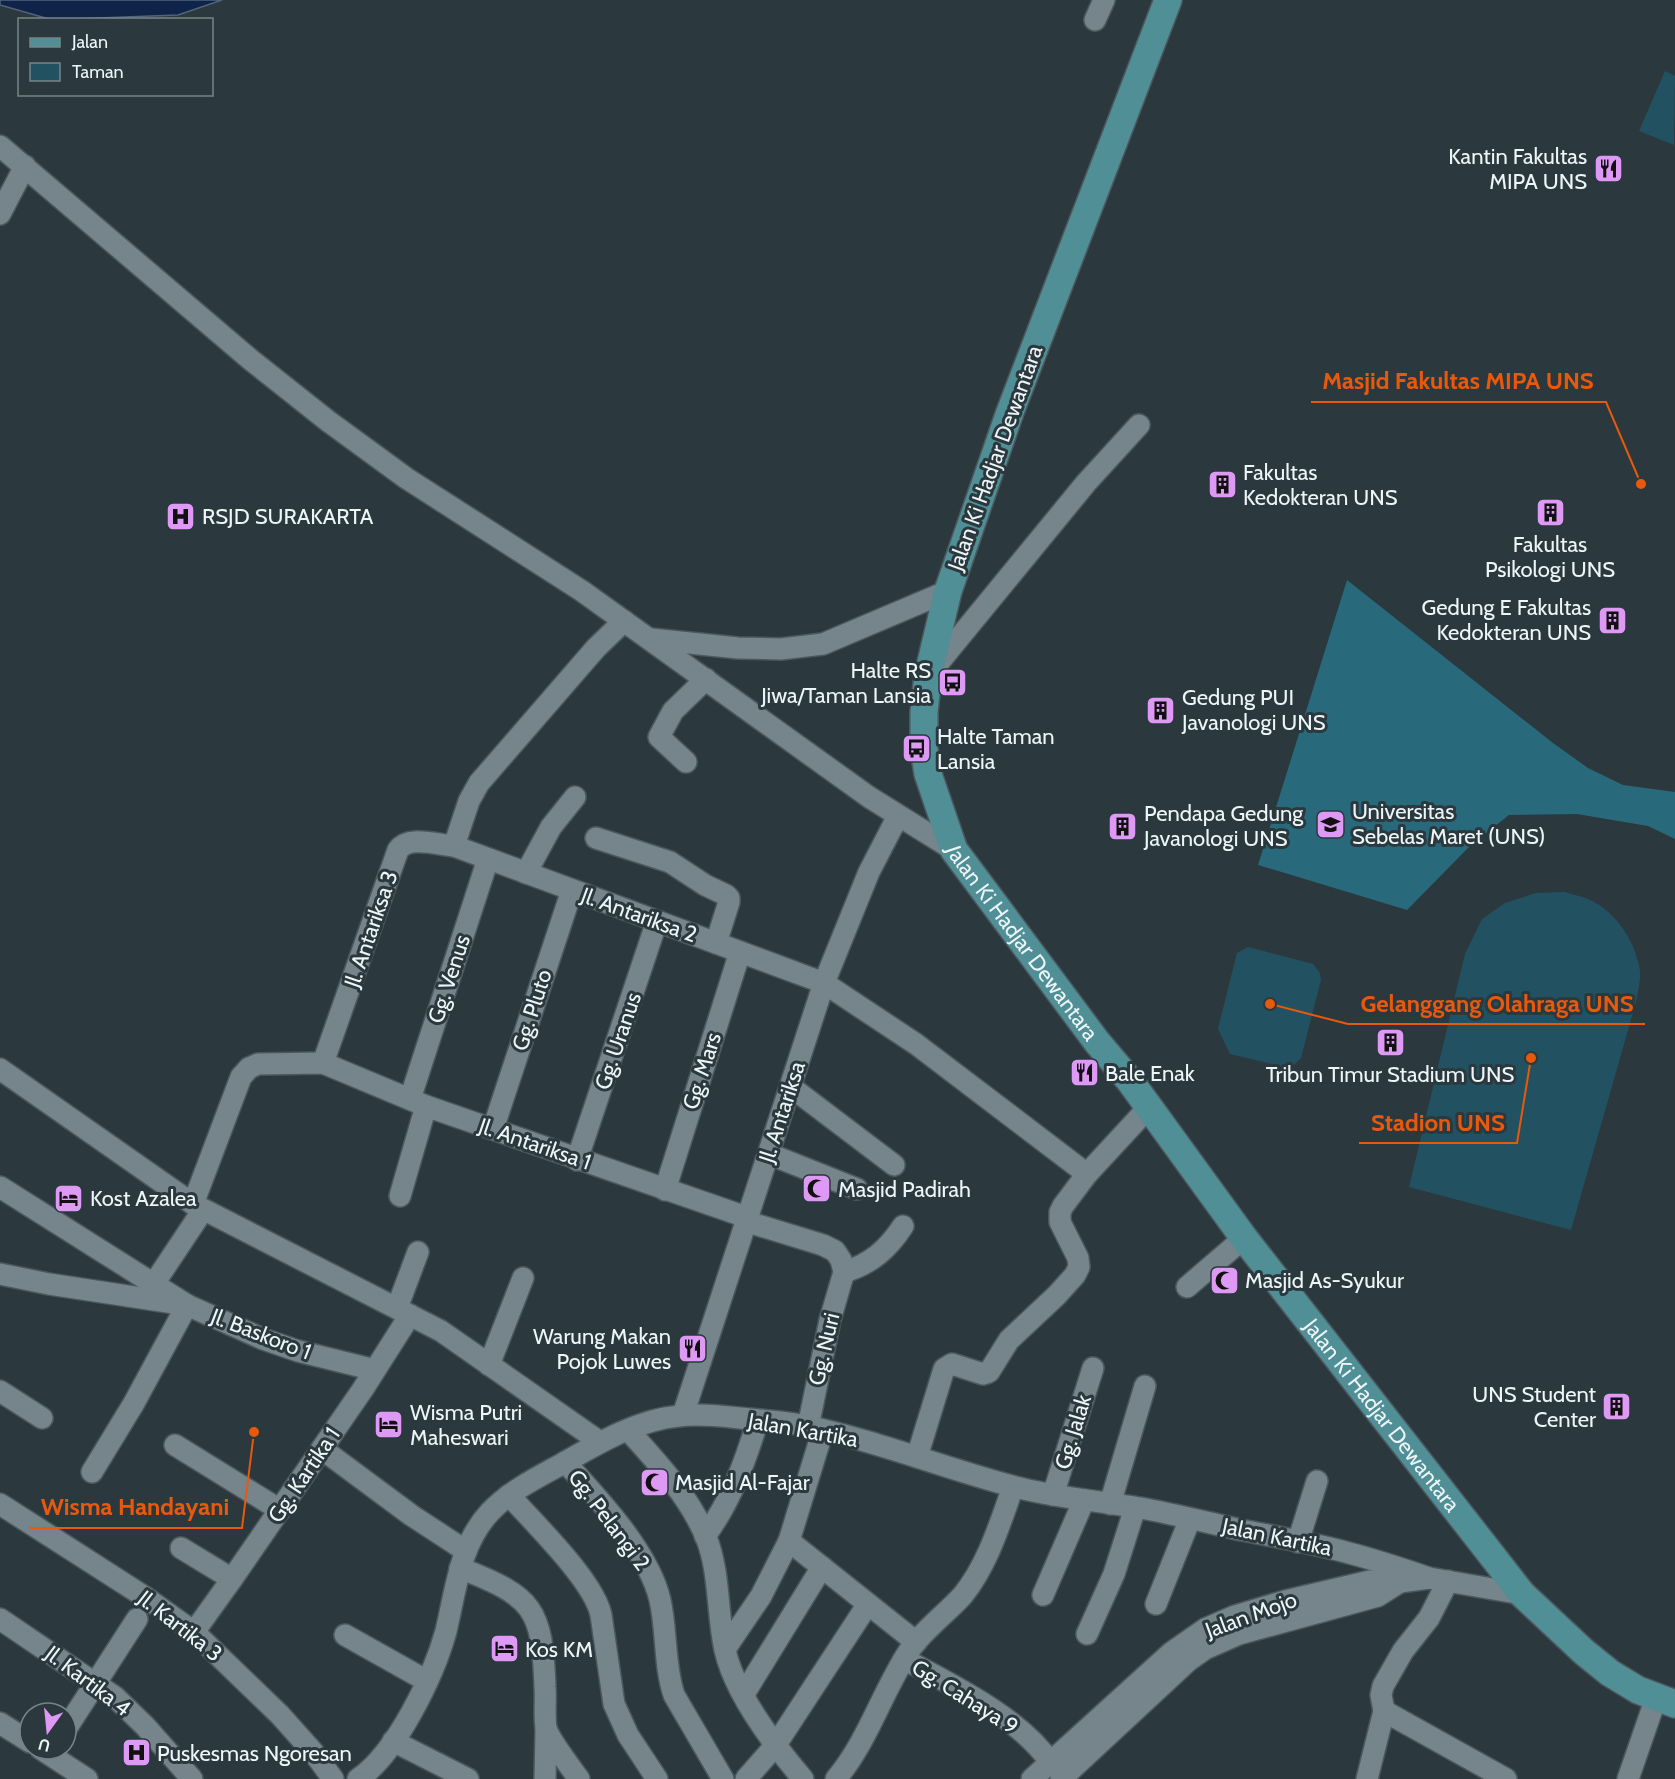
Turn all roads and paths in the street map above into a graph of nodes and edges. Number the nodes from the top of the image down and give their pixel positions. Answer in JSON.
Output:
{"nodes":[{"id":1,"x":1104,"y":0,"type":"edge"},
{"id":2,"x":1168,"y":0,"type":"edge"},
{"id":3,"x":1095,"y":20,"type":"dead end"},
{"id":4,"x":0,"y":146,"type":"edge"},
{"id":5,"x":25,"y":166,"type":"junction"},
{"id":6,"x":0,"y":214,"type":"edge"},
{"id":7,"x":1139,"y":425,"type":"dead end"},
{"id":8,"x":948,"y":591,"type":"junction"},
{"id":9,"x":624,"y":621,"type":"junction"},
{"id":10,"x":650,"y":639,"type":"junction"},
{"id":11,"x":928,"y":675,"type":"junction"},
{"id":12,"x":705,"y":679,"type":"junction"},
{"id":13,"x":686,"y":762,"type":"dead end"},
{"id":14,"x":575,"y":797,"type":"dead end"},
{"id":15,"x":898,"y":816,"type":"junction"},
{"id":16,"x":596,"y":837,"type":"dead end"},
{"id":17,"x":454,"y":846,"type":"junction"},
{"id":18,"x":954,"y":850,"type":"junction"},
{"id":19,"x":488,"y":859,"type":"junction"},
{"id":20,"x":526,"y":873,"type":"junction"},
{"id":21,"x":572,"y":890,"type":"junction"},
{"id":22,"x":657,"y":921,"type":"junction"},
{"id":23,"x":716,"y":943,"type":"junction"},
{"id":24,"x":740,"y":952,"type":"junction"},
{"id":25,"x":824,"y":983,"type":"junction"},
{"id":26,"x":323,"y":1063,"type":"junction"},
{"id":27,"x":0,"y":1069,"type":"edge"},
{"id":28,"x":791,"y":1087,"type":"junction"},
{"id":29,"x":418,"y":1102,"type":"junction"},
{"id":30,"x":1149,"y":1107,"type":"junction"},
{"id":31,"x":493,"y":1130,"type":"junction"},
{"id":32,"x":769,"y":1154,"type":"junction"},
{"id":33,"x":578,"y":1160,"type":"junction"},
{"id":34,"x":894,"y":1165,"type":"dead end"},
{"id":35,"x":1087,"y":1174,"type":"junction"},
{"id":36,"x":0,"y":1187,"type":"edge"},
{"id":37,"x":857,"y":1189,"type":"dead end"},
{"id":38,"x":665,"y":1190,"type":"junction"},
{"id":39,"x":400,"y":1196,"type":"dead end"},
{"id":40,"x":198,"y":1207,"type":"junction"},
{"id":41,"x":748,"y":1220,"type":"junction"},
{"id":42,"x":903,"y":1226,"type":"dead end"},
{"id":43,"x":1244,"y":1238,"type":"junction"},
{"id":44,"x":418,"y":1252,"type":"dead end"},
{"id":45,"x":844,"y":1272,"type":"junction"},
{"id":46,"x":0,"y":1274,"type":"edge"},
{"id":47,"x":524,"y":1278,"type":"dead end"},
{"id":48,"x":153,"y":1285,"type":"junction"},
{"id":49,"x":1187,"y":1287,"type":"dead end"},
{"id":50,"x":187,"y":1305,"type":"junction"},
{"id":51,"x":403,"y":1311,"type":"junction"},
{"id":52,"x":489,"y":1365,"type":"junction"},
{"id":53,"x":1093,"y":1368,"type":"dead end"},
{"id":54,"x":375,"y":1370,"type":"junction"},
{"id":55,"x":1144,"y":1386,"type":"dead end"},
{"id":56,"x":0,"y":1391,"type":"edge"},
{"id":57,"x":683,"y":1415,"type":"junction"},
{"id":58,"x":42,"y":1418,"type":"dead end"},
{"id":59,"x":758,"y":1420,"type":"junction"},
{"id":60,"x":815,"y":1428,"type":"junction"},
{"id":61,"x":628,"y":1430,"type":"junction"},
{"id":62,"x":600,"y":1442,"type":"junction"},
{"id":63,"x":175,"y":1445,"type":"dead end"},
{"id":64,"x":322,"y":1449,"type":"junction"},
{"id":65,"x":917,"y":1457,"type":"junction"},
{"id":66,"x":565,"y":1462,"type":"junction"},
{"id":67,"x":92,"y":1472,"type":"dead end"},
{"id":68,"x":1317,"y":1481,"type":"dead end"},
{"id":69,"x":1013,"y":1487,"type":"junction"},
{"id":70,"x":509,"y":1495,"type":"junction"},
{"id":71,"x":1053,"y":1495,"type":"junction"},
{"id":72,"x":1084,"y":1500,"type":"junction"},
{"id":73,"x":0,"y":1504,"type":"edge"},
{"id":74,"x":1110,"y":1504,"type":"junction"},
{"id":75,"x":1135,"y":1508,"type":"junction"},
{"id":76,"x":280,"y":1510,"type":"junction"},
{"id":77,"x":1190,"y":1519,"type":"junction"},
{"id":78,"x":705,"y":1536,"type":"junction"},
{"id":79,"x":789,"y":1541,"type":"junction"},
{"id":80,"x":1298,"y":1542,"type":"junction"},
{"id":81,"x":181,"y":1548,"type":"dead end"},
{"id":82,"x":463,"y":1559,"type":"junction"},
{"id":83,"x":822,"y":1567,"type":"junction"},
{"id":84,"x":1438,"y":1579,"type":"junction"},
{"id":85,"x":232,"y":1580,"type":"junction"},
{"id":86,"x":1522,"y":1594,"type":"junction"},
{"id":87,"x":1043,"y":1595,"type":"dead end"},
{"id":88,"x":868,"y":1604,"type":"junction"},
{"id":89,"x":1156,"y":1604,"type":"dead end"},
{"id":90,"x":0,"y":1619,"type":"edge"},
{"id":91,"x":138,"y":1619,"type":"dead end"},
{"id":92,"x":194,"y":1632,"type":"junction"},
{"id":93,"x":345,"y":1635,"type":"dead end"},
{"id":94,"x":1087,"y":1635,"type":"dead end"},
{"id":95,"x":725,"y":1649,"type":"junction"},
{"id":96,"x":910,"y":1650,"type":"junction"},
{"id":97,"x":427,"y":1681,"type":"junction"},
{"id":98,"x":97,"y":1683,"type":"junction"},
{"id":99,"x":744,"y":1694,"type":"junction"},
{"id":100,"x":1665,"y":1701,"type":"edge"},
{"id":101,"x":78,"y":1711,"type":"edge"},
{"id":102,"x":1384,"y":1711,"type":"junction"},
{"id":103,"x":0,"y":1723,"type":"edge"},
{"id":104,"x":546,"y":1730,"type":"junction"},
{"id":105,"x":18,"y":1734,"type":"edge"},
{"id":106,"x":393,"y":1741,"type":"junction"},
{"id":107,"x":775,"y":1746,"type":"junction"},
{"id":108,"x":62,"y":1761,"type":"edge"},
{"id":109,"x":1055,"y":1771,"type":"edge"},
{"id":110,"x":87,"y":1779,"type":"edge"},
{"id":111,"x":192,"y":1779,"type":"edge"},
{"id":112,"x":333,"y":1779,"type":"edge"},
{"id":113,"x":358,"y":1779,"type":"edge"},
{"id":114,"x":468,"y":1779,"type":"edge"},
{"id":115,"x":545,"y":1779,"type":"edge"},
{"id":116,"x":579,"y":1779,"type":"edge"},
{"id":117,"x":657,"y":1779,"type":"edge"},
{"id":118,"x":723,"y":1779,"type":"edge"},
{"id":119,"x":746,"y":1779,"type":"edge"},
{"id":120,"x":803,"y":1779,"type":"edge"},
{"id":121,"x":836,"y":1779,"type":"edge"},
{"id":122,"x":1032,"y":1779,"type":"edge"},
{"id":123,"x":1367,"y":1779,"type":"edge"},
{"id":124,"x":1506,"y":1779,"type":"edge"},
{"id":125,"x":1628,"y":1779,"type":"edge"}],
"edges":[{"from":1,"to":3,"type":"street"},
{"from":2,"to":8,"type":"main road","name":"Jalan Ki Hadjar Dewantara"},
{"from":4,"to":5,"type":"street"},
{"from":5,"to":6,"type":"street"},
{"from":5,"to":9,"type":"street"},
{"from":7,"to":11,"type":"street"},
{"from":8,"to":10,"type":"street"},
{"from":8,"to":11,"type":"main road","name":"Jalan Ki Hadjar Dewantara"},
{"from":9,"to":10,"type":"street"},
{"from":9,"to":17,"type":"street"},
{"from":10,"to":12,"type":"street"},
{"from":11,"to":18,"type":"main road","name":"Jalan Ki Hadjar Dewantara"},
{"from":12,"to":13,"type":"street"},
{"from":12,"to":15,"type":"street"},
{"from":14,"to":20,"type":"street"},
{"from":15,"to":18,"type":"street"},
{"from":15,"to":25,"type":"street","name":"Jl. Antariksa"},
{"from":16,"to":23,"type":"street"},
{"from":17,"to":19,"type":"street","name":"Jl. Antariksa 2"},
{"from":17,"to":26,"type":"street","name":"Jl. Antariksa 3"},
{"from":18,"to":30,"type":"main road","name":"Jalan Ki Hadjar Dewantara"},
{"from":19,"to":20,"type":"street","name":"Jl. Antariksa 2"},
{"from":19,"to":29,"type":"street","name":"Gg. Venus"},
{"from":20,"to":21,"type":"street","name":"Jl. Antariksa 2"},
{"from":21,"to":22,"type":"street","name":"Jl. Antariksa 2"},
{"from":21,"to":31,"type":"street","name":"Gg. Pluto"},
{"from":22,"to":23,"type":"street","name":"Jl. Antariksa 2"},
{"from":22,"to":33,"type":"street","name":"Gg. Uranus"},
{"from":23,"to":24,"type":"street","name":"Jl. Antariksa 2"},
{"from":24,"to":25,"type":"street","name":"Jl. Antariksa 2"},
{"from":24,"to":38,"type":"street","name":"Gg. Mars"},
{"from":25,"to":28,"type":"street","name":"Jl. Antariksa"},
{"from":25,"to":35,"type":"street","name":"Jl. Antariksa 2"},
{"from":26,"to":29,"type":"street","name":"Jl. Antariksa 1"},
{"from":26,"to":40,"type":"street"},
{"from":27,"to":40,"type":"street"},
{"from":28,"to":32,"type":"street","name":"Jl. Antariksa"},
{"from":28,"to":34,"type":"street"},
{"from":29,"to":31,"type":"street","name":"Jl. Antariksa 1"},
{"from":29,"to":39,"type":"street","name":"Gg. Venus"},
{"from":30,"to":35,"type":"street"},
{"from":30,"to":43,"type":"main road","name":"Jalan Ki Hadjar Dewantara"},
{"from":31,"to":33,"type":"street","name":"Jl. Antariksa 1"},
{"from":32,"to":37,"type":"street"},
{"from":32,"to":41,"type":"street","name":"Jl. Antariksa"},
{"from":33,"to":38,"type":"street","name":"Jl. Antariksa 1"},
{"from":35,"to":65,"type":"street"},
{"from":36,"to":48,"type":"street","name":"Jl. Baskoro 1"},
{"from":38,"to":41,"type":"street","name":"Jl. Antariksa 1"},
{"from":40,"to":48,"type":"street"},
{"from":40,"to":51,"type":"street"},
{"from":41,"to":45,"type":"street","name":"Jl. Antariksa 1"},
{"from":41,"to":57,"type":"street","name":"Jl. Antariksa"},
{"from":42,"to":45,"type":"street"},
{"from":43,"to":49,"type":"street"},
{"from":43,"to":86,"type":"main road","name":"Jalan Ki Hadjar Dewantara"},
{"from":44,"to":51,"type":"street","name":"Gg. Kartika 1"},
{"from":45,"to":60,"type":"street","name":"Gg. Nuri"},
{"from":46,"to":50,"type":"street"},
{"from":47,"to":52,"type":"street"},
{"from":48,"to":50,"type":"street","name":"Jl. Baskoro 1"},
{"from":50,"to":54,"type":"street","name":"Jl. Baskoro 1"},
{"from":50,"to":67,"type":"street"},
{"from":51,"to":52,"type":"street"},
{"from":51,"to":54,"type":"street","name":"Gg. Kartika 1"},
{"from":52,"to":62,"type":"street"},
{"from":53,"to":71,"type":"street","name":"Gg. Jalak"},
{"from":54,"to":64,"type":"street","name":"Gg. Kartika 1"},
{"from":55,"to":74,"type":"street"},
{"from":56,"to":58,"type":"street"},
{"from":57,"to":59,"type":"street","name":"Jalan Kartika"},
{"from":57,"to":61,"type":"street","name":"Jalan Kartika"},
{"from":59,"to":60,"type":"street","name":"Jalan Kartika"},
{"from":59,"to":78,"type":"street"},
{"from":60,"to":65,"type":"street","name":"Jalan Kartika"},
{"from":60,"to":79,"type":"street","name":"Gg. Nuri"},
{"from":61,"to":62,"type":"street","name":"Jalan Kartika"},
{"from":61,"to":78,"type":"street"},
{"from":62,"to":66,"type":"street","name":"Jalan Kartika"},
{"from":63,"to":76,"type":"street"},
{"from":64,"to":76,"type":"street","name":"Gg. Kartika 1"},
{"from":64,"to":82,"type":"street"},
{"from":65,"to":69,"type":"street","name":"Jalan Kartika"},
{"from":66,"to":70,"type":"street","name":"Jalan Kartika"},
{"from":66,"to":118,"type":"street","name":"Gg. Pelangi 2"},
{"from":68,"to":80,"type":"street"},
{"from":69,"to":71,"type":"street","name":"Jalan Kartika"},
{"from":69,"to":96,"type":"street"},
{"from":70,"to":82,"type":"street","name":"Jalan Kartika"},
{"from":70,"to":117,"type":"street"},
{"from":71,"to":72,"type":"street","name":"Jalan Kartika"},
{"from":72,"to":74,"type":"street","name":"Jalan Kartika"},
{"from":72,"to":87,"type":"street"},
{"from":73,"to":92,"type":"street","name":"Jl. Kartika 3"},
{"from":74,"to":75,"type":"street","name":"Jalan Kartika"},
{"from":75,"to":77,"type":"street","name":"Jalan Kartika"},
{"from":75,"to":94,"type":"street"},
{"from":76,"to":85,"type":"street","name":"Gg. Kartika 1"},
{"from":77,"to":80,"type":"street","name":"Jalan Kartika"},
{"from":77,"to":89,"type":"street"},
{"from":78,"to":95,"type":"street"},
{"from":79,"to":83,"type":"street","name":"Gg. Cahaya 9"},
{"from":79,"to":95,"type":"street","name":"Gg. Nuri"},
{"from":80,"to":84,"type":"street","name":"Jalan Kartika"},
{"from":81,"to":85,"type":"street"},
{"from":82,"to":97,"type":"street","name":"Jalan Kartika"},
{"from":82,"to":104,"type":"street"},
{"from":83,"to":88,"type":"street","name":"Gg. Cahaya 9"},
{"from":83,"to":99,"type":"street"},
{"from":84,"to":86,"type":"street","name":"Jalan Mojo"},
{"from":84,"to":102,"type":"street"},
{"from":84,"to":109,"type":"street","name":"Jalan Mojo"},
{"from":85,"to":92,"type":"street","name":"Gg. Kartika 1"},
{"from":86,"to":100,"type":"main road","name":"Jalan Ki Hadjar Dewantara"},
{"from":88,"to":96,"type":"street","name":"Gg. Cahaya 9"},
{"from":88,"to":107,"type":"street"},
{"from":90,"to":98,"type":"street","name":"Jl. Kartika 4"},
{"from":91,"to":98,"type":"street"},
{"from":92,"to":112,"type":"street","name":"Jl. Kartika 3"},
{"from":93,"to":97,"type":"street"},
{"from":95,"to":99,"type":"street"},
{"from":96,"to":109,"type":"street","name":"Gg. Cahaya 9"},
{"from":96,"to":121,"type":"street"},
{"from":97,"to":106,"type":"street","name":"Jalan Kartika"},
{"from":98,"to":101,"type":"street"},
{"from":98,"to":111,"type":"street","name":"Jl. Kartika 4"},
{"from":99,"to":107,"type":"street"},
{"from":100,"to":125,"type":"street"},
{"from":102,"to":123,"type":"street"},
{"from":102,"to":124,"type":"street"},
{"from":103,"to":105,"type":"street"},
{"from":104,"to":115,"type":"street"},
{"from":104,"to":116,"type":"street"},
{"from":106,"to":113,"type":"street","name":"Jalan Kartika"},
{"from":106,"to":114,"type":"street"},
{"from":107,"to":119,"type":"street"},
{"from":107,"to":120,"type":"street"},
{"from":108,"to":110,"type":"street"},
{"from":109,"to":122,"type":"street","name":"Jalan Mojo"}]}
